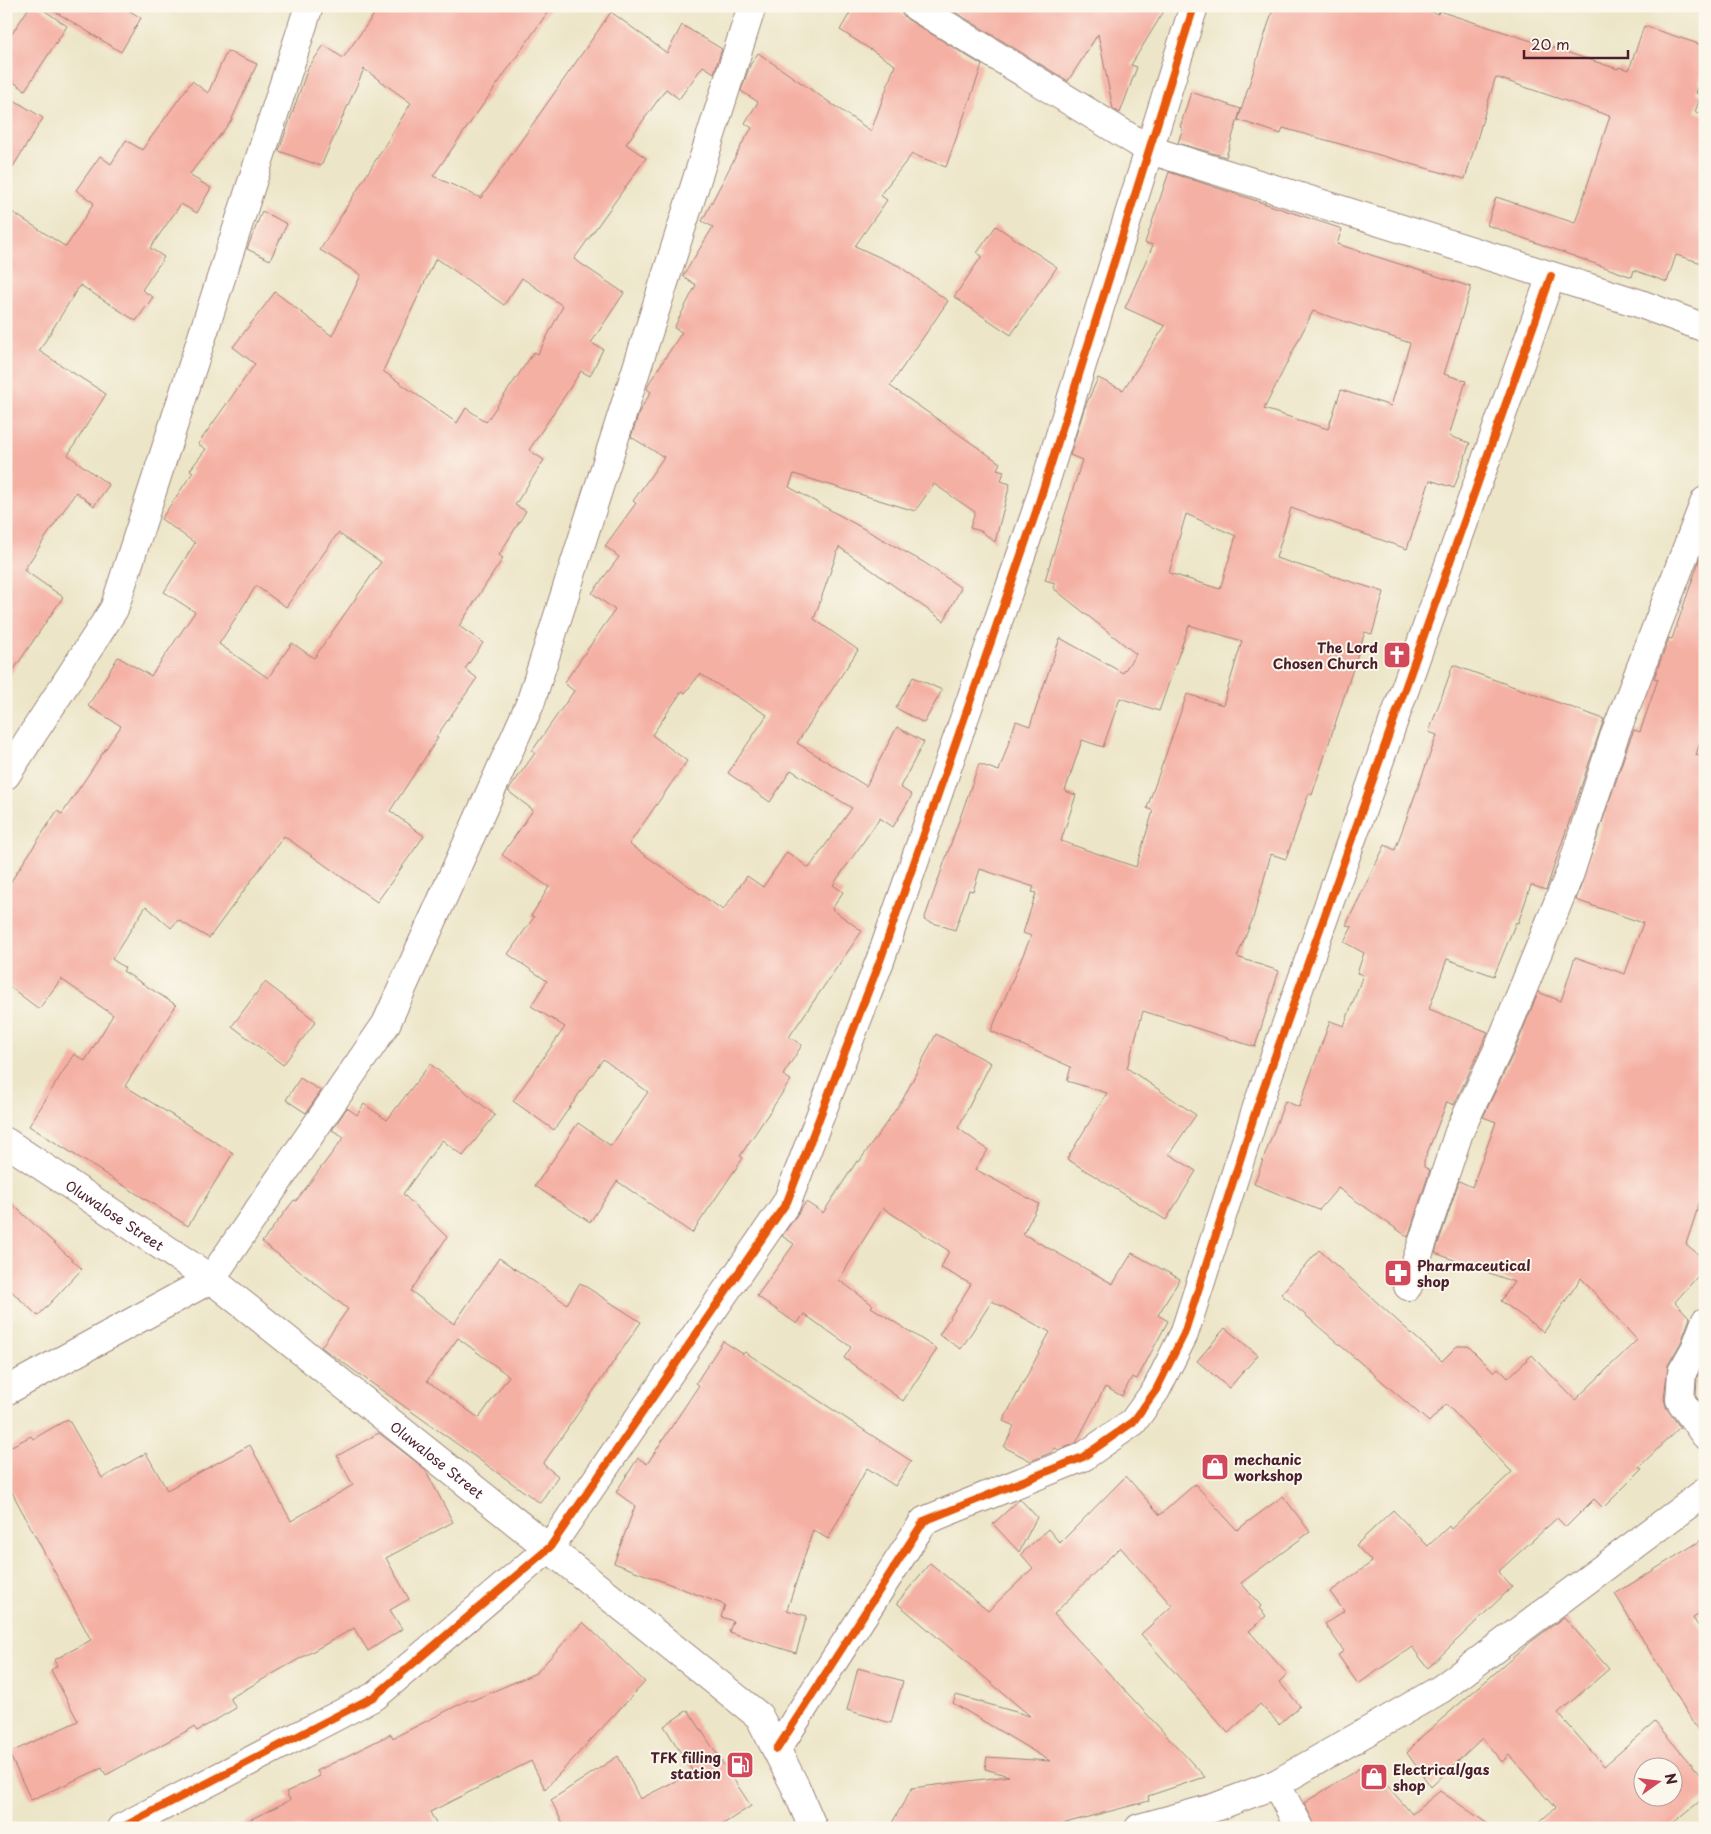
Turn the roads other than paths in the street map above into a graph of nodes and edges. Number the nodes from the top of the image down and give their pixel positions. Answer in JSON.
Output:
{"nodes":[{"id":1,"x":309,"y":6,"type":"edge"},
{"id":2,"x":752,"y":6,"type":"edge"},
{"id":3,"x":915,"y":6,"type":"edge"},
{"id":4,"x":1194,"y":6,"type":"edge"},
{"id":5,"x":1150,"y":150,"type":"junction"},
{"id":6,"x":1551,"y":276,"type":"junction"},
{"id":7,"x":1705,"y":328,"type":"edge"},
{"id":8,"x":1705,"y":501,"type":"edge"},
{"id":9,"x":6,"y":775,"type":"edge"},
{"id":10,"x":6,"y":1142,"type":"edge"},
{"id":11,"x":211,"y":1278,"type":"junction"},
{"id":12,"x":1408,"y":1286,"type":"dead end"},
{"id":13,"x":1705,"y":1322,"type":"edge"},
{"id":14,"x":6,"y":1391,"type":"edge"},
{"id":15,"x":1705,"y":1435,"type":"edge"},
{"id":16,"x":1705,"y":1492,"type":"edge"},
{"id":17,"x":550,"y":1547,"type":"junction"},
{"id":18,"x":777,"y":1749,"type":"junction"},
{"id":19,"x":1276,"y":1784,"type":"junction"},
{"id":20,"x":121,"y":1828,"type":"edge"},
{"id":21,"x":812,"y":1828,"type":"edge"},
{"id":22,"x":1139,"y":1828,"type":"edge"},
{"id":23,"x":1300,"y":1828,"type":"edge"}],
"edges":[{"from":1,"to":9,"type":"street"},
{"from":2,"to":11,"type":"street"},
{"from":3,"to":5,"type":"street"},
{"from":4,"to":5,"type":"street"},
{"from":5,"to":6,"type":"street"},
{"from":5,"to":17,"type":"street"},
{"from":6,"to":7,"type":"street"},
{"from":6,"to":18,"type":"street"},
{"from":8,"to":12,"type":"street"},
{"from":10,"to":11,"type":"street","name":"Oluwalose Street"},
{"from":11,"to":14,"type":"street"},
{"from":11,"to":17,"type":"street","name":"Oluwalose Street"},
{"from":13,"to":15,"type":"street"},
{"from":16,"to":19,"type":"street"},
{"from":17,"to":18,"type":"street","name":"Oluwalose Street"},
{"from":17,"to":20,"type":"street"},
{"from":18,"to":21,"type":"street","name":"Oluwalose Street"},
{"from":19,"to":22,"type":"street"},
{"from":19,"to":23,"type":"street"}]}
